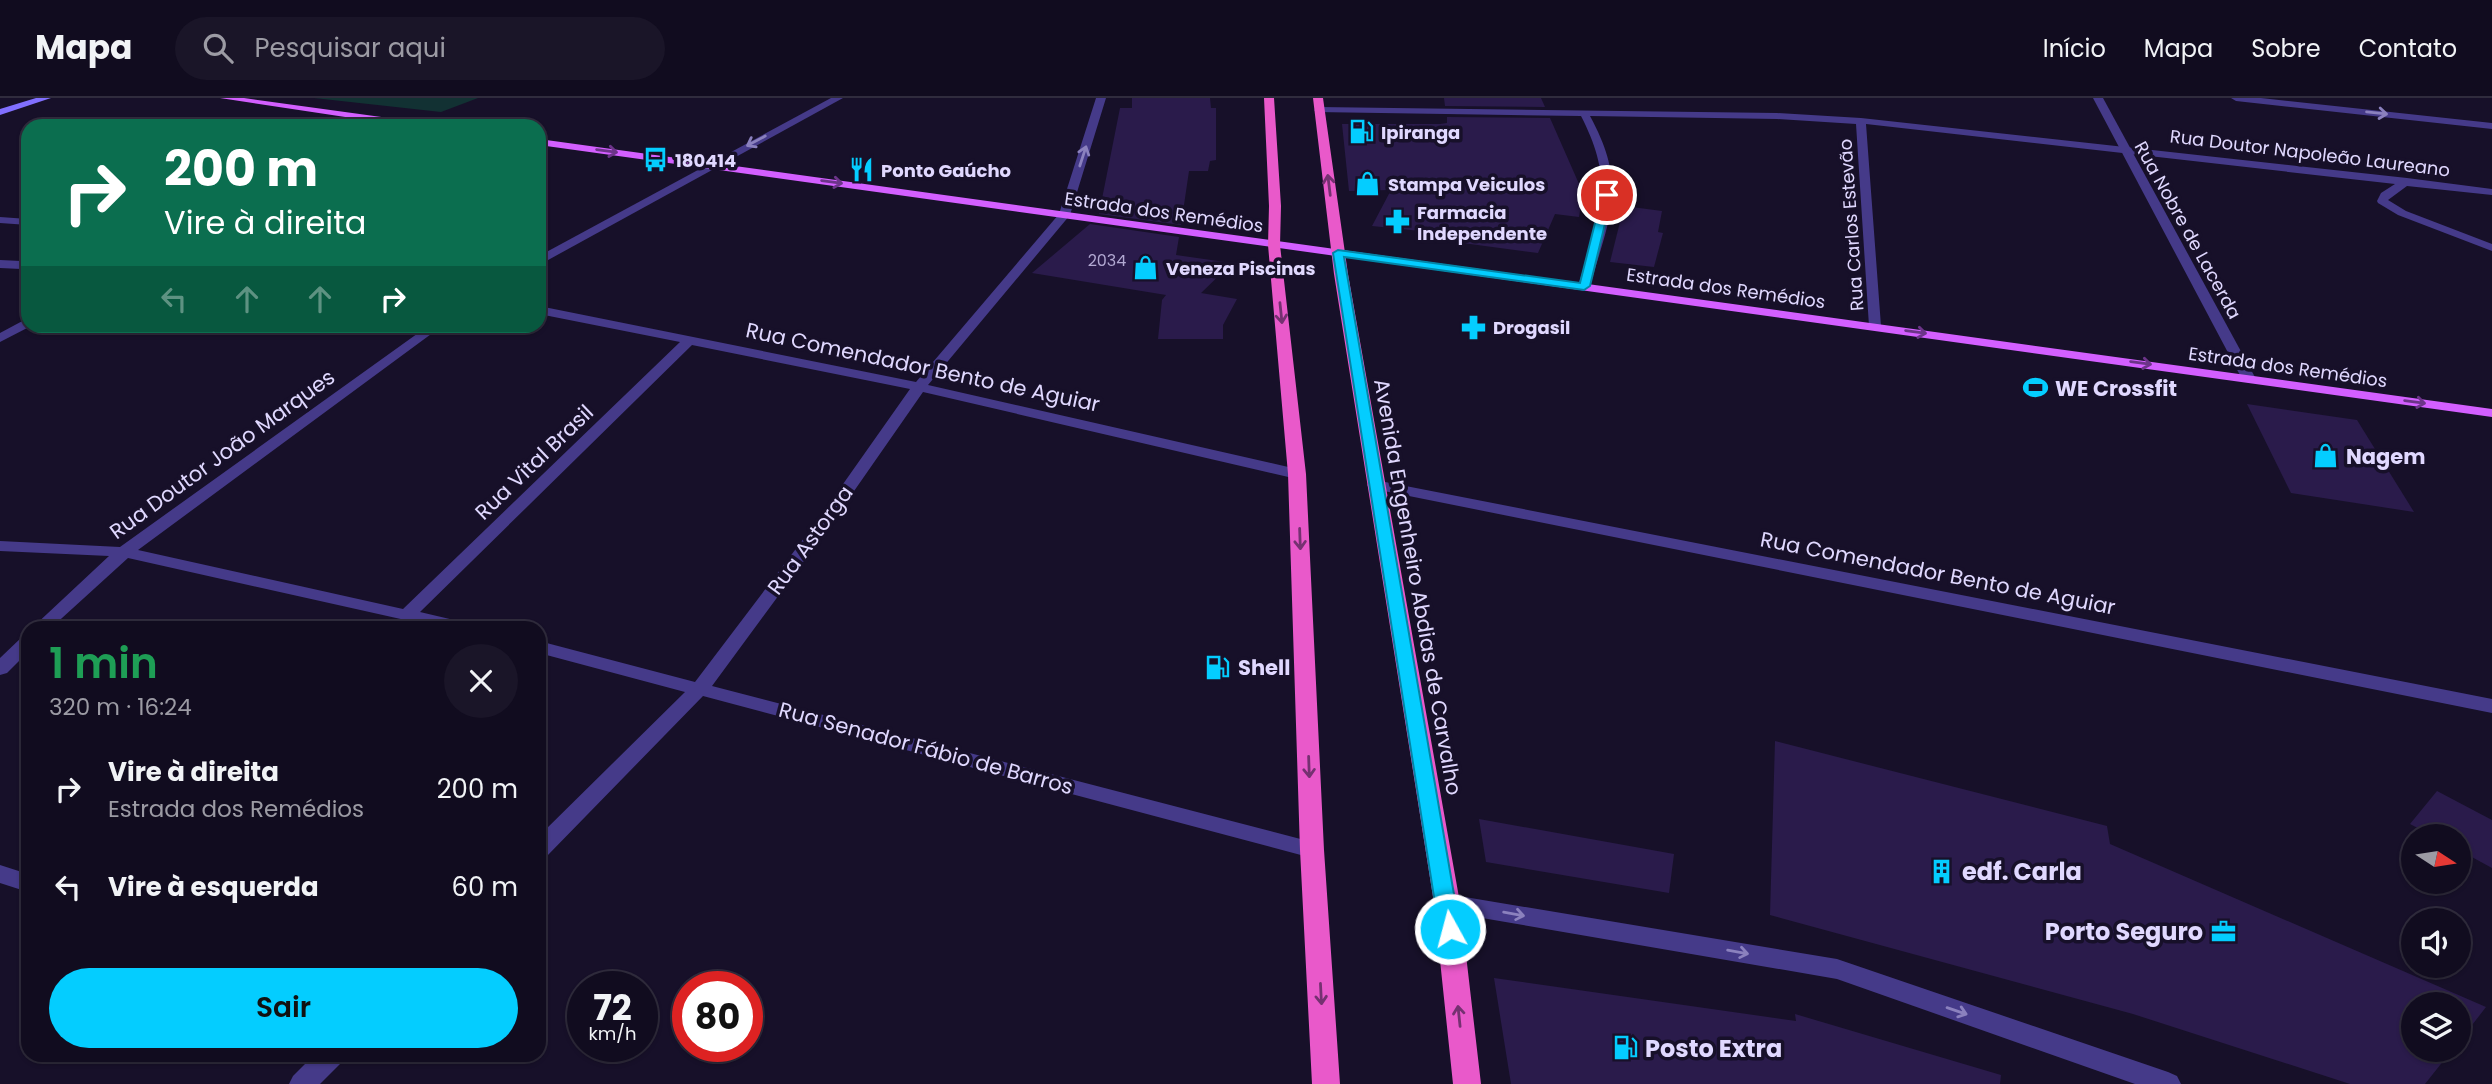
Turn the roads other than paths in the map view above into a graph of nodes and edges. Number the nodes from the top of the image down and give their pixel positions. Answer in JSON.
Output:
{"nodes":[{"id":1,"x":46,"y":98,"type":"edge"},
{"id":2,"x":225,"y":98,"type":"edge"},
{"id":3,"x":838,"y":98,"type":"edge"},
{"id":4,"x":1101,"y":98,"type":"edge"},
{"id":5,"x":1269,"y":98,"type":"edge"},
{"id":6,"x":2098,"y":98,"type":"edge"},
{"id":7,"x":2236,"y":98,"type":"edge"},
{"id":8,"x":1319,"y":104,"type":"edge"},
{"id":9,"x":0,"y":112,"type":"edge"},
{"id":10,"x":1584,"y":113,"type":"junction"},
{"id":11,"x":361,"y":117,"type":"junction"},
{"id":12,"x":358,"y":119,"type":"edge"},
{"id":13,"x":375,"y":119,"type":"edge"},
{"id":14,"x":1861,"y":121,"type":"junction"},
{"id":15,"x":2492,"y":126,"type":"edge"},
{"id":16,"x":546,"y":143,"type":"edge"},
{"id":17,"x":2124,"y":149,"type":"junction"},
{"id":18,"x":711,"y":165,"type":"junction"},
{"id":19,"x":2407,"y":181,"type":"junction"},
{"id":20,"x":2492,"y":192,"type":"edge"},
{"id":21,"x":1064,"y":215,"type":"junction"},
{"id":22,"x":0,"y":220,"type":"edge"},
{"id":23,"x":14,"y":221,"type":"junction"},
{"id":24,"x":21,"y":222,"type":"edge"},
{"id":25,"x":0,"y":228,"type":"edge"},
{"id":26,"x":1274,"y":245,"type":"junction"},
{"id":27,"x":2492,"y":248,"type":"edge"},
{"id":28,"x":1338,"y":253,"type":"junction"},
{"id":29,"x":546,"y":257,"type":"edge"},
{"id":30,"x":0,"y":264,"type":"edge"},
{"id":31,"x":21,"y":265,"type":"dead end"},
{"id":32,"x":1584,"y":286,"type":"junction"},
{"id":33,"x":546,"y":311,"type":"edge"},
{"id":34,"x":21,"y":326,"type":"edge"},
{"id":35,"x":1875,"y":326,"type":"junction"},
{"id":36,"x":426,"y":333,"type":"edge"},
{"id":37,"x":0,"y":338,"type":"edge"},
{"id":38,"x":690,"y":340,"type":"junction"},
{"id":39,"x":2249,"y":379,"type":"junction"},
{"id":40,"x":919,"y":387,"type":"junction"},
{"id":41,"x":2492,"y":413,"type":"edge"},
{"id":42,"x":1297,"y":474,"type":"junction"},
{"id":43,"x":1375,"y":485,"type":"junction"},
{"id":44,"x":0,"y":546,"type":"edge"},
{"id":45,"x":124,"y":552,"type":"junction"},
{"id":46,"x":408,"y":614,"type":"junction"},
{"id":47,"x":49,"y":621,"type":"edge"},
{"id":48,"x":436,"y":621,"type":"edge"},
{"id":49,"x":21,"y":648,"type":"edge"},
{"id":50,"x":546,"y":649,"type":"edge"},
{"id":51,"x":0,"y":669,"type":"edge"},
{"id":52,"x":700,"y":688,"type":"junction"},
{"id":53,"x":2492,"y":706,"type":"edge"},
{"id":54,"x":546,"y":843,"type":"edge"},
{"id":55,"x":1312,"y":850,"type":"junction"},
{"id":56,"x":0,"y":874,"type":"edge"},
{"id":57,"x":21,"y":881,"type":"edge"},
{"id":58,"x":1447,"y":903,"type":"junction"},
{"id":59,"x":325,"y":1062,"type":"edge"},
{"id":60,"x":302,"y":1084,"type":"edge"},
{"id":61,"x":1326,"y":1084,"type":"edge"},
{"id":62,"x":1467,"y":1084,"type":"edge"},
{"id":63,"x":2168,"y":1084,"type":"edge"}],
"edges":[{"from":1,"to":9,"type":"main road"},
{"from":2,"to":11,"type":"main road"},
{"from":3,"to":18,"type":"street","one_way":true},
{"from":21,"to":4,"type":"street","one_way":true},
{"from":5,"to":26,"type":"highway"},
{"from":6,"to":17,"type":"street","name":"Rua Nobre de Lacerda"},
{"from":7,"to":15,"type":"street","one_way":true},
{"from":8,"to":10,"type":"street","name":"Rua Doutor Napoleão Laureano"},
{"from":28,"to":8,"type":"highway","name":"Avenida Engenheiro Abdias de Carvalho","one_way":true},
{"from":10,"to":14,"type":"street","name":"Rua Doutor Napoleão Laureano"},
{"from":10,"to":32,"type":"street"},
{"from":11,"to":12,"type":"street"},
{"from":11,"to":13,"type":"main road"},
{"from":14,"to":17,"type":"street","name":"Rua Doutor Napoleão Laureano"},
{"from":14,"to":35,"type":"street","name":"Rua Carlos Estevão"},
{"from":16,"to":18,"type":"main road","name":"Estrada dos Remédios","one_way":true},
{"from":17,"to":19,"type":"street","name":"Rua Doutor Napoleão Laureano"},
{"from":17,"to":39,"type":"street","name":"Rua Nobre de Lacerda"},
{"from":18,"to":21,"type":"main road","name":"Estrada dos Remédios","one_way":true},
{"from":18,"to":29,"type":"street"},
{"from":19,"to":20,"type":"street","name":"Rua Doutor Napoleão Laureano"},
{"from":19,"to":27,"type":"street"},
{"from":21,"to":26,"type":"main road","name":"Estrada dos Remédios"},
{"from":21,"to":40,"type":"street","name":"Rua Astorga"},
{"from":22,"to":23,"type":"street"},
{"from":23,"to":24,"type":"street"},
{"from":23,"to":25,"type":"street"},
{"from":26,"to":28,"type":"main road","name":"Estrada dos Remédios"},
{"from":26,"to":42,"type":"highway","one_way":true},
{"from":28,"to":32,"type":"main road","name":"Estrada dos Remédios"},
{"from":28,"to":43,"type":"highway","name":"Avenida Engenheiro Abdias de Carvalho"},
{"from":30,"to":31,"type":"street"},
{"from":32,"to":35,"type":"main road","name":"Estrada dos Remédios"},
{"from":33,"to":38,"type":"street","name":"Rua Comendador Bento de Aguiar"},
{"from":34,"to":37,"type":"street"},
{"from":35,"to":39,"type":"main road","name":"Estrada dos Remédios","one_way":true},
{"from":36,"to":45,"type":"street","name":"Rua Doutor João Marques"},
{"from":38,"to":40,"type":"street","name":"Rua Comendador Bento de Aguiar"},
{"from":38,"to":46,"type":"street","name":"Rua Vital Brasil"},
{"from":39,"to":41,"type":"main road","name":"Estrada dos Remédios","one_way":true},
{"from":40,"to":42,"type":"street","name":"Rua Comendador Bento de Aguiar"},
{"from":40,"to":52,"type":"street","name":"Rua Astorga"},
{"from":42,"to":55,"type":"highway","one_way":true},
{"from":43,"to":53,"type":"street","name":"Rua Comendador Bento de Aguiar"},
{"from":43,"to":58,"type":"highway","name":"Avenida Engenheiro Abdias de Carvalho"},
{"from":44,"to":45,"type":"street"},
{"from":45,"to":46,"type":"street"},
{"from":45,"to":47,"type":"street","name":"Rua Doutor João Marques"},
{"from":46,"to":48,"type":"street"},
{"from":49,"to":51,"type":"street"},
{"from":50,"to":52,"type":"street","name":"Rua Senador Fábio de Barros"},
{"from":52,"to":54,"type":"street","name":"Rua Astorga"},
{"from":52,"to":55,"type":"street","name":"Rua Senador Fábio de Barros"},
{"from":55,"to":61,"type":"highway","one_way":true},
{"from":56,"to":57,"type":"street"},
{"from":62,"to":58,"type":"highway","name":"Avenida Engenheiro Abdias de Carvalho","one_way":true},
{"from":58,"to":63,"type":"street","one_way":true},
{"from":59,"to":60,"type":"street"}]}
